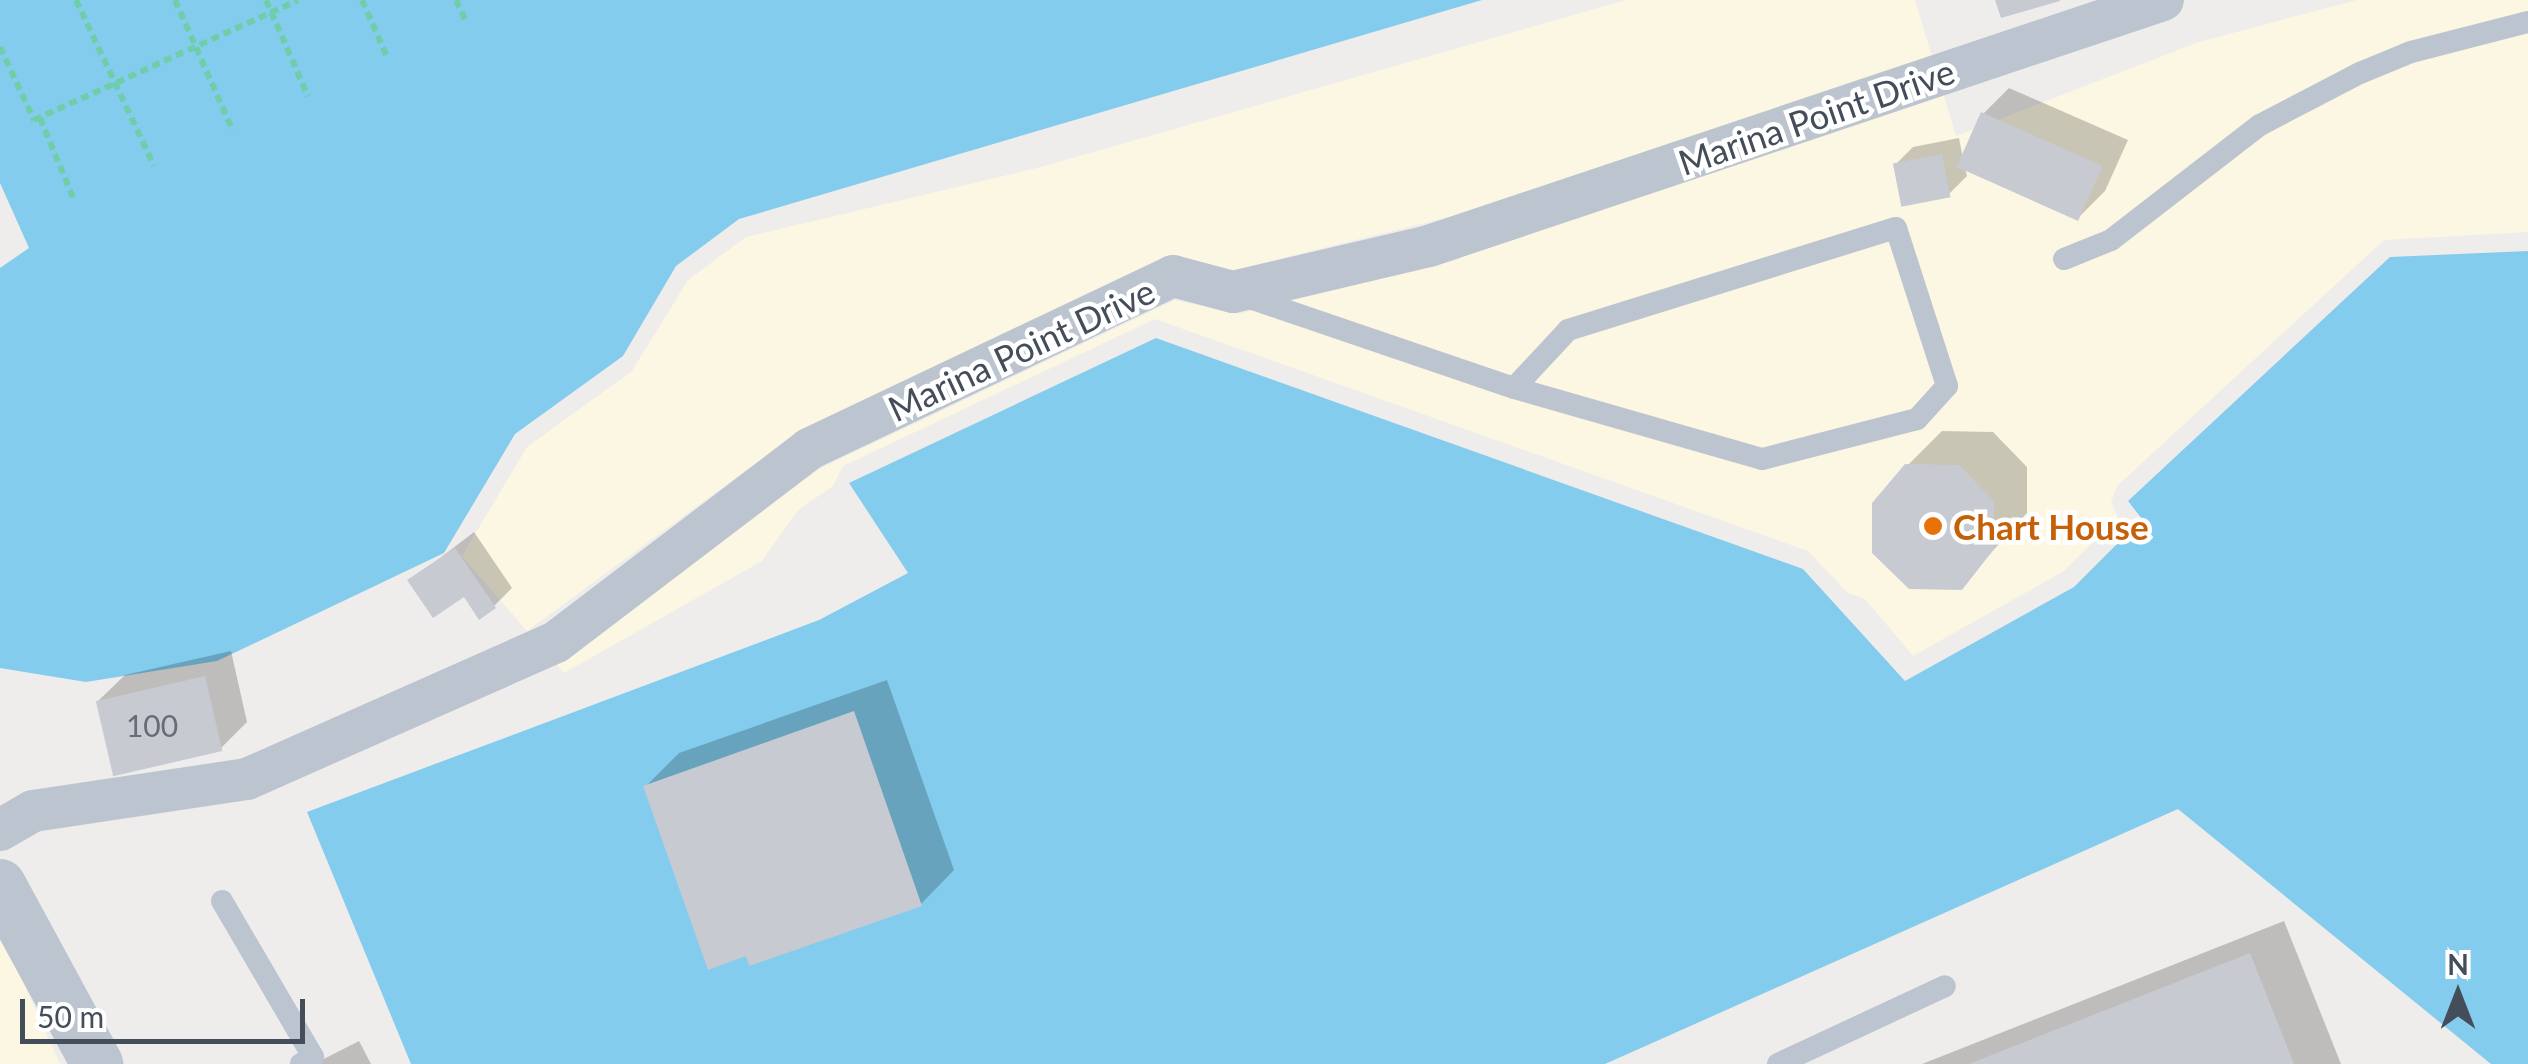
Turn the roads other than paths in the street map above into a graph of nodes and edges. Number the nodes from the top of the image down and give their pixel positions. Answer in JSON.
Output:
{"nodes":[{"id":1,"x":2163,"y":0,"type":"edge"},
{"id":2,"x":2528,"y":22,"type":"edge"},
{"id":3,"x":2064,"y":260,"type":"dead end"},
{"id":4,"x":1233,"y":292,"type":"junction"},
{"id":5,"x":1514,"y":388,"type":"junction"},
{"id":6,"x":0,"y":830,"type":"edge"},
{"id":7,"x":0,"y":885,"type":"edge"},
{"id":8,"x":222,"y":902,"type":"dead end"},
{"id":9,"x":1946,"y":986,"type":"dead end"},
{"id":10,"x":97,"y":1064,"type":"edge"},
{"id":11,"x":301,"y":1064,"type":"edge"},
{"id":12,"x":1778,"y":1064,"type":"edge"}],
"edges":[{"from":1,"to":4,"type":"street","name":"Marina Point Drive"},
{"from":2,"to":3,"type":"lane"},
{"from":4,"to":5,"type":"lane"},
{"from":4,"to":6,"type":"street","name":"Marina Point Drive"},
{"from":5,"to":5,"type":"lane"},
{"from":7,"to":10,"type":"street"},
{"from":8,"to":11,"type":"lane"},
{"from":9,"to":12,"type":"lane"}]}
